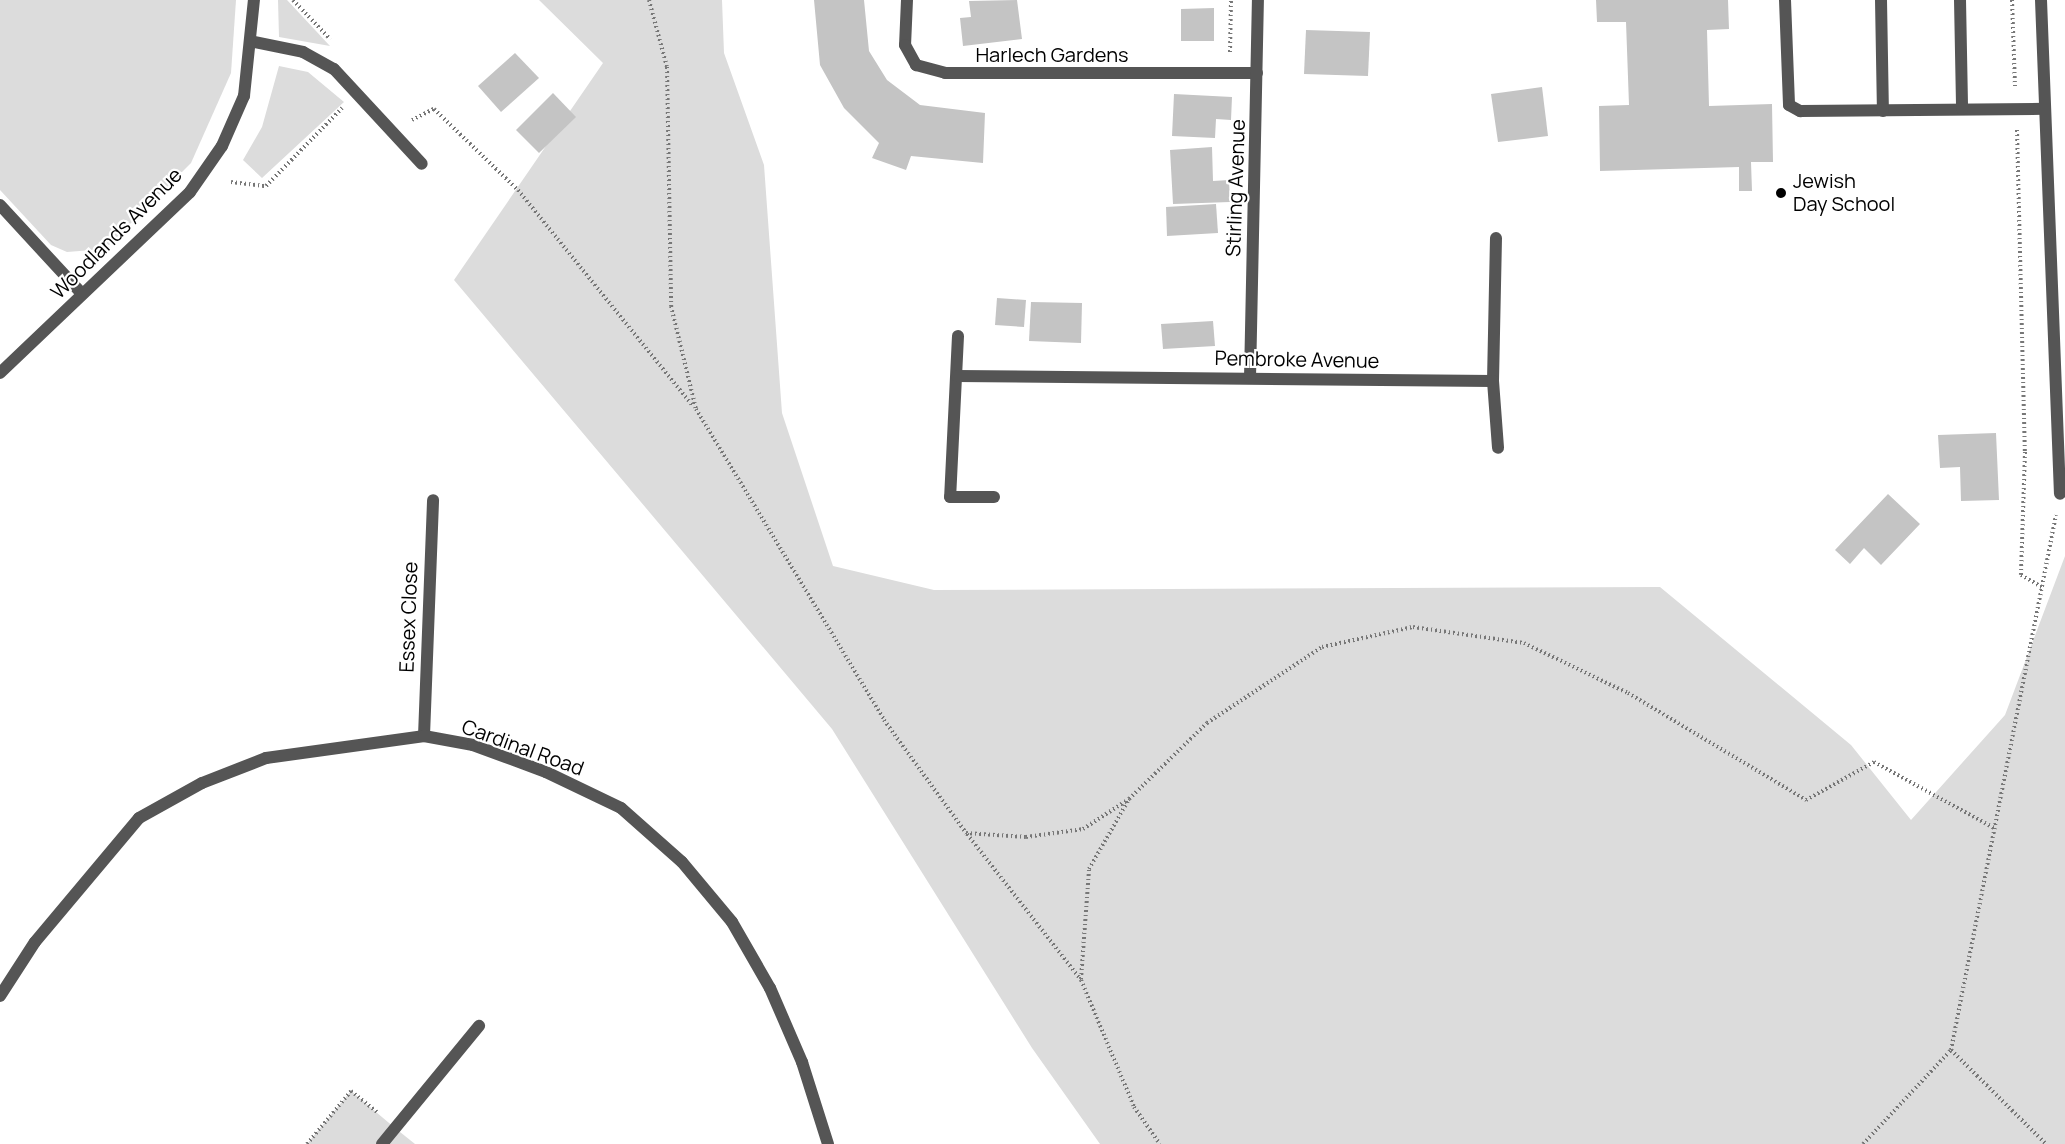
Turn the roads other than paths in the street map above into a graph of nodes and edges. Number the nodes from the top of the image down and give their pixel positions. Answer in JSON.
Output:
{"nodes":[{"id":1,"x":254,"y":0,"type":"edge"},
{"id":2,"x":907,"y":0,"type":"edge"},
{"id":3,"x":1258,"y":0,"type":"edge"},
{"id":4,"x":1785,"y":0,"type":"edge"},
{"id":5,"x":1881,"y":0,"type":"edge"},
{"id":6,"x":1960,"y":0,"type":"edge"},
{"id":7,"x":2042,"y":0,"type":"edge"},
{"id":8,"x":254,"y":42,"type":"junction"},
{"id":9,"x":1257,"y":74,"type":"junction"},
{"id":10,"x":1962,"y":109,"type":"junction"},
{"id":11,"x":2044,"y":110,"type":"junction"},
{"id":12,"x":1884,"y":111,"type":"junction"},
{"id":13,"x":422,"y":164,"type":"dead end"},
{"id":14,"x":0,"y":205,"type":"edge"},
{"id":15,"x":1496,"y":238,"type":"dead end"},
{"id":16,"x":82,"y":294,"type":"junction"},
{"id":17,"x":958,"y":336,"type":"dead end"},
{"id":18,"x":0,"y":373,"type":"edge"},
{"id":19,"x":957,"y":376,"type":"junction"},
{"id":20,"x":1250,"y":378,"type":"junction"},
{"id":21,"x":1493,"y":381,"type":"junction"},
{"id":22,"x":1498,"y":448,"type":"dead end"},
{"id":23,"x":2060,"y":494,"type":"road end"},
{"id":24,"x":994,"y":497,"type":"dead end"},
{"id":25,"x":433,"y":500,"type":"dead end"},
{"id":26,"x":424,"y":736,"type":"junction"},
{"id":27,"x":0,"y":996,"type":"edge"},
{"id":28,"x":479,"y":1026,"type":"dead end"},
{"id":29,"x":382,"y":1144,"type":"edge"},
{"id":30,"x":828,"y":1144,"type":"edge"}],
"edges":[{"from":1,"to":8,"type":"street","name":"Woodlands Avenue"},
{"from":2,"to":9,"type":"street","name":"Harlech Gardens"},
{"from":3,"to":9,"type":"street","name":"Stirling Avenue"},
{"from":4,"to":12,"type":"street"},
{"from":5,"to":12,"type":"street"},
{"from":6,"to":10,"type":"street"},
{"from":7,"to":11,"type":"street"},
{"from":8,"to":13,"type":"street"},
{"from":8,"to":16,"type":"street","name":"Woodlands Avenue"},
{"from":9,"to":20,"type":"street","name":"Stirling Avenue"},
{"from":10,"to":11,"type":"street"},
{"from":10,"to":12,"type":"street"},
{"from":11,"to":23,"type":"street"},
{"from":14,"to":16,"type":"street"},
{"from":15,"to":21,"type":"street"},
{"from":16,"to":18,"type":"street","name":"Woodlands Avenue"},
{"from":17,"to":19,"type":"street"},
{"from":19,"to":20,"type":"street","name":"Pembroke Avenue"},
{"from":19,"to":24,"type":"street"},
{"from":20,"to":21,"type":"street","name":"Pembroke Avenue"},
{"from":21,"to":22,"type":"street"},
{"from":25,"to":26,"type":"street","name":"Essex Close"},
{"from":26,"to":27,"type":"street","name":"Cardinal Road"},
{"from":26,"to":30,"type":"street","name":"Cardinal Road"},
{"from":28,"to":29,"type":"street"}]}
